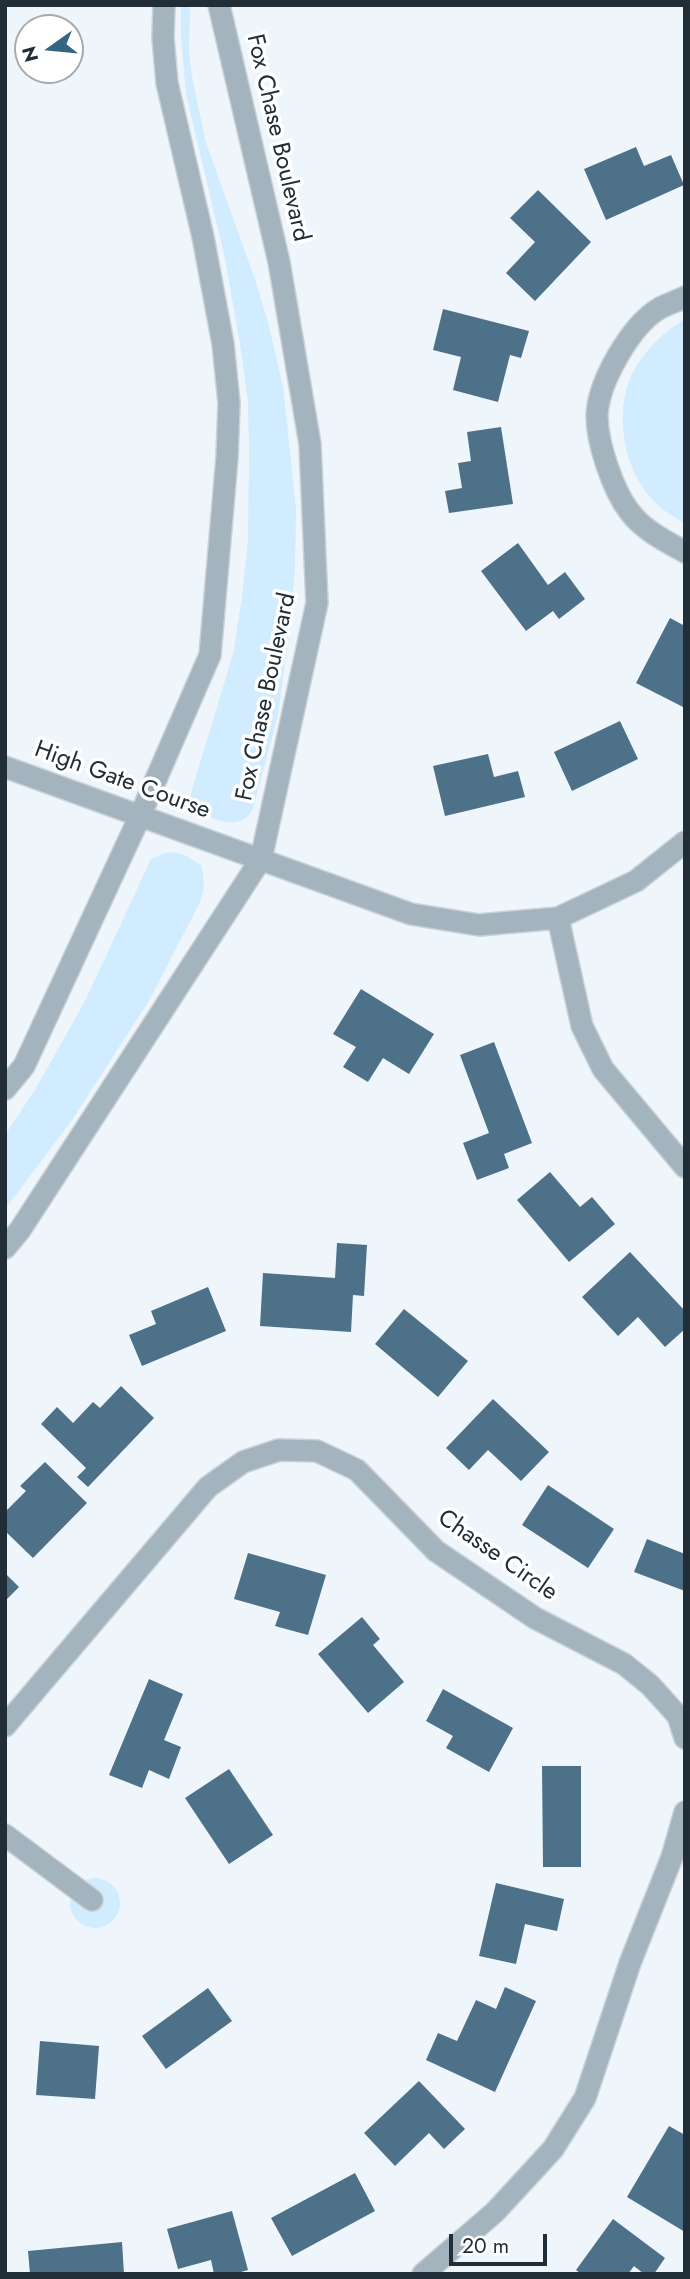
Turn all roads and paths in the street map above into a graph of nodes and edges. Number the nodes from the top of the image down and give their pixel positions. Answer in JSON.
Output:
{"nodes":[{"id":1,"x":163,"y":5,"type":"edge"},
{"id":2,"x":219,"y":5,"type":"edge"},
{"id":3,"x":685,"y":297,"type":"edge"},
{"id":4,"x":685,"y":552,"type":"edge"},
{"id":5,"x":5,"y":767,"type":"edge"},
{"id":6,"x":141,"y":816,"type":"junction"},
{"id":7,"x":685,"y":842,"type":"edge"},
{"id":8,"x":261,"y":859,"type":"junction"},
{"id":9,"x":558,"y":918,"type":"junction"},
{"id":10,"x":5,"y":1089,"type":"edge"},
{"id":11,"x":685,"y":1167,"type":"edge"},
{"id":12,"x":5,"y":1248,"type":"edge"},
{"id":13,"x":5,"y":1726,"type":"edge"},
{"id":14,"x":685,"y":1738,"type":"edge"},
{"id":15,"x":685,"y":1812,"type":"edge"},
{"id":16,"x":5,"y":1835,"type":"edge"},
{"id":17,"x":92,"y":1900,"type":"dead end"},
{"id":18,"x":424,"y":2274,"type":"edge"}],
"edges":[{"from":1,"to":6,"type":"street"},
{"from":2,"to":8,"type":"street","name":"Fox Chase Boulevard"},
{"from":3,"to":4,"type":"street"},
{"from":5,"to":6,"type":"street","name":"High Gate Course"},
{"from":6,"to":8,"type":"street","name":"High Gate Course"},
{"from":6,"to":10,"type":"street"},
{"from":7,"to":9,"type":"street","name":"High Gate Course"},
{"from":8,"to":9,"type":"street","name":"High Gate Course"},
{"from":8,"to":12,"type":"street","name":"Fox Chase Boulevard"},
{"from":9,"to":11,"type":"street"},
{"from":13,"to":14,"type":"street","name":"Chasse Circle"},
{"from":15,"to":18,"type":"street"},
{"from":16,"to":17,"type":"street"}]}
